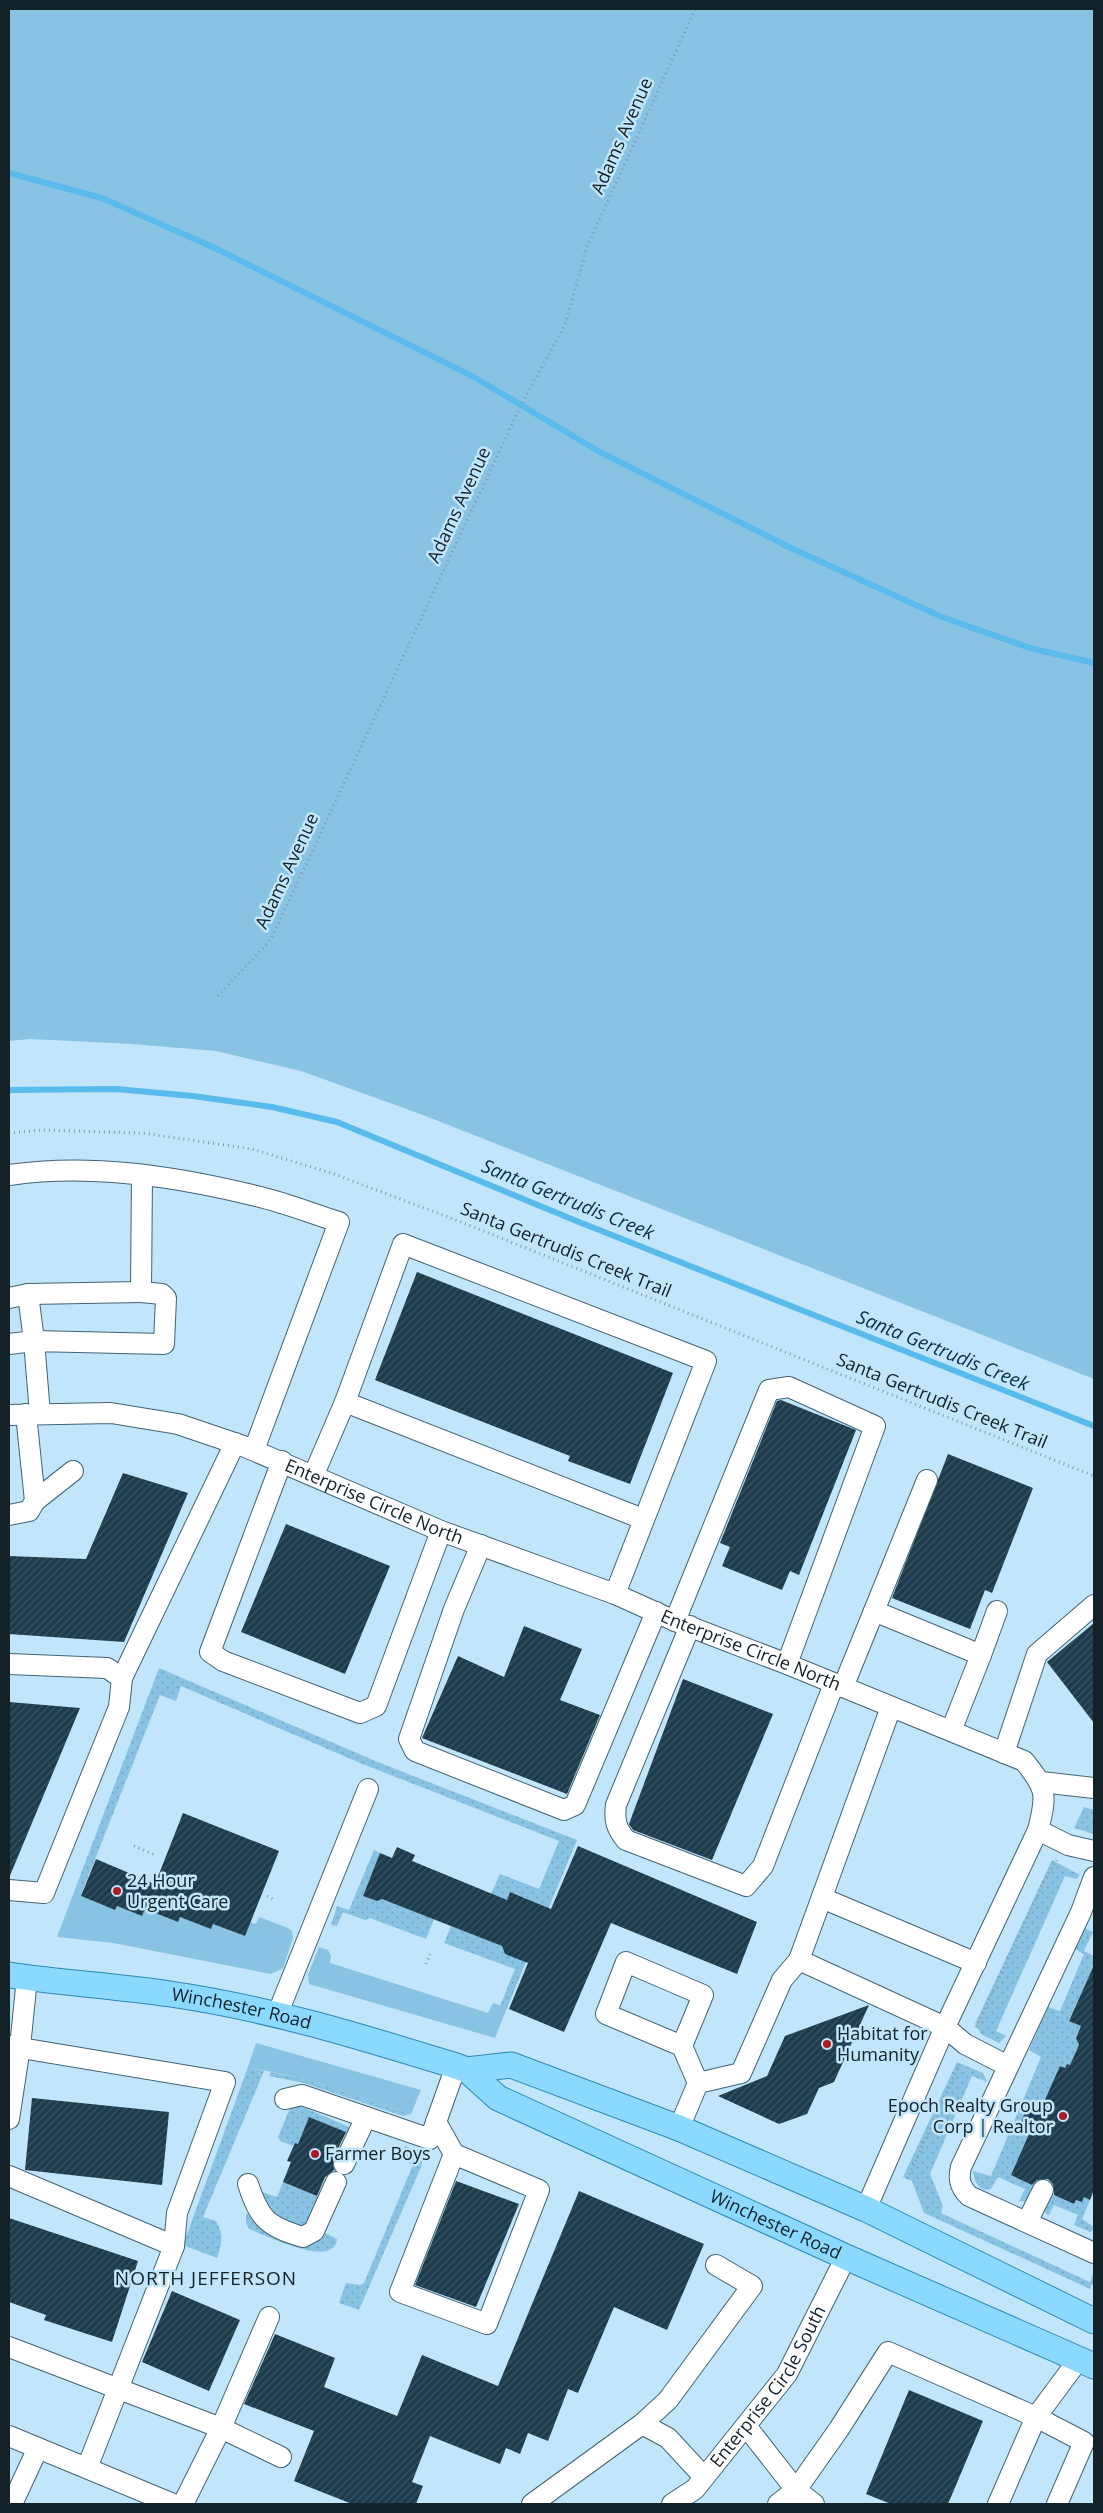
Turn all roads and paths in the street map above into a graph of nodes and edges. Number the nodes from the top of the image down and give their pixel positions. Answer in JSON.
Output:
{"nodes":[{"id":1,"x":695,"y":9,"type":"edge"},
{"id":2,"x":218,"y":996,"type":"dead end"},
{"id":3,"x":9,"y":1133,"type":"edge"},
{"id":4,"x":9,"y":1175,"type":"edge"},
{"id":5,"x":142,"y":1175,"type":"junction"},
{"id":6,"x":141,"y":1292,"type":"junction"},
{"id":7,"x":18,"y":1296,"type":"edge"},
{"id":8,"x":34,"y":1341,"type":"junction"},
{"id":9,"x":9,"y":1344,"type":"edge"},
{"id":10,"x":345,"y":1402,"type":"junction"},
{"id":11,"x":25,"y":1414,"type":"edge"},
{"id":12,"x":235,"y":1443,"type":"junction"},
{"id":13,"x":254,"y":1450,"type":"junction"},
{"id":14,"x":282,"y":1462,"type":"junction"},
{"id":15,"x":73,"y":1471,"type":"dead end"},
{"id":16,"x":314,"y":1474,"type":"junction"},
{"id":17,"x":1094,"y":1476,"type":"edge"},
{"id":18,"x":928,"y":1480,"type":"dead end"},
{"id":19,"x":35,"y":1501,"type":"junction"},
{"id":20,"x":9,"y":1515,"type":"edge"},
{"id":21,"x":643,"y":1519,"type":"junction"},
{"id":22,"x":441,"y":1531,"type":"junction"},
{"id":23,"x":481,"y":1545,"type":"junction"},
{"id":24,"x":615,"y":1594,"type":"junction"},
{"id":25,"x":1094,"y":1605,"type":"edge"},
{"id":26,"x":874,"y":1611,"type":"junction"},
{"id":27,"x":997,"y":1611,"type":"dead end"},
{"id":28,"x":656,"y":1612,"type":"junction"},
{"id":29,"x":682,"y":1624,"type":"junction"},
{"id":30,"x":981,"y":1655,"type":"junction"},
{"id":31,"x":9,"y":1664,"type":"edge"},
{"id":32,"x":787,"y":1664,"type":"junction"},
{"id":33,"x":122,"y":1678,"type":"junction"},
{"id":34,"x":838,"y":1686,"type":"junction"},
{"id":35,"x":892,"y":1707,"type":"junction"},
{"id":36,"x":951,"y":1731,"type":"junction"},
{"id":37,"x":1004,"y":1753,"type":"junction"},
{"id":38,"x":1094,"y":1776,"type":"edge"},
{"id":39,"x":1041,"y":1782,"type":"junction"},
{"id":40,"x":1094,"y":1788,"type":"edge"},
{"id":41,"x":368,"y":1789,"type":"dead end"},
{"id":42,"x":1038,"y":1830,"type":"junction"},
{"id":43,"x":1068,"y":1845,"type":"junction"},
{"id":44,"x":134,"y":1846,"type":"dead end"},
{"id":45,"x":1094,"y":1851,"type":"edge"},
{"id":46,"x":157,"y":1856,"type":"dead end"},
{"id":47,"x":1094,"y":1877,"type":"edge"},
{"id":48,"x":9,"y":1890,"type":"edge"},
{"id":49,"x":267,"y":1896,"type":"dead end"},
{"id":50,"x":822,"y":1898,"type":"junction"},
{"id":51,"x":273,"y":1899,"type":"dead end"},
{"id":52,"x":1087,"y":1915,"type":"edge"},
{"id":53,"x":430,"y":1954,"type":"dead end"},
{"id":54,"x":799,"y":1960,"type":"junction"},
{"id":55,"x":976,"y":1963,"type":"junction"},
{"id":56,"x":426,"y":1964,"type":"dead end"},
{"id":57,"x":18,"y":1977,"type":"edge"},
{"id":58,"x":277,"y":2015,"type":"junction"},
{"id":59,"x":945,"y":2027,"type":"junction"},
{"id":60,"x":968,"y":2045,"type":"junction"},
{"id":61,"x":682,"y":2046,"type":"junction"},
{"id":62,"x":14,"y":2047,"type":"edge"},
{"id":63,"x":1008,"y":2066,"type":"junction"},
{"id":64,"x":461,"y":2068,"type":"junction"},
{"id":65,"x":698,"y":2083,"type":"junction"},
{"id":66,"x":285,"y":2099,"type":"dead end"},
{"id":67,"x":366,"y":2117,"type":"junction"},
{"id":68,"x":9,"y":2119,"type":"edge"},
{"id":69,"x":436,"y":2122,"type":"junction"},
{"id":70,"x":678,"y":2128,"type":"junction"},
{"id":71,"x":454,"y":2154,"type":"junction"},
{"id":72,"x":9,"y":2176,"type":"edge"},
{"id":73,"x":907,"y":2179,"type":"dead end"},
{"id":74,"x":248,"y":2184,"type":"dead end"},
{"id":75,"x":1043,"y":2190,"type":"dead end"},
{"id":76,"x":866,"y":2209,"type":"junction"},
{"id":77,"x":1027,"y":2222,"type":"junction"},
{"id":78,"x":174,"y":2246,"type":"junction"},
{"id":79,"x":1094,"y":2252,"type":"edge"},
{"id":80,"x":846,"y":2257,"type":"junction"},
{"id":81,"x":716,"y":2265,"type":"dead end"},
{"id":82,"x":269,"y":2317,"type":"dead end"},
{"id":83,"x":1094,"y":2321,"type":"edge"},
{"id":84,"x":9,"y":2347,"type":"edge"},
{"id":85,"x":1087,"y":2362,"type":"edge"},
{"id":86,"x":119,"y":2388,"type":"junction"},
{"id":87,"x":1036,"y":2417,"type":"junction"},
{"id":88,"x":642,"y":2424,"type":"junction"},
{"id":89,"x":746,"y":2426,"type":"junction"},
{"id":90,"x":221,"y":2428,"type":"junction"},
{"id":91,"x":9,"y":2436,"type":"edge"},
{"id":92,"x":38,"y":2448,"type":"junction"},
{"id":93,"x":281,"y":2457,"type":"dead end"},
{"id":94,"x":87,"y":2468,"type":"junction"},
{"id":95,"x":704,"y":2477,"type":"junction"},
{"id":96,"x":796,"y":2490,"type":"junction"},
{"id":97,"x":12,"y":2504,"type":"edge"},
{"id":98,"x":173,"y":2504,"type":"edge"},
{"id":99,"x":183,"y":2504,"type":"edge"},
{"id":100,"x":532,"y":2504,"type":"edge"},
{"id":101,"x":672,"y":2504,"type":"edge"},
{"id":102,"x":778,"y":2504,"type":"edge"},
{"id":103,"x":814,"y":2504,"type":"edge"},
{"id":104,"x":998,"y":2504,"type":"edge"},
{"id":105,"x":1057,"y":2504,"type":"edge"}],
"edges":[{"from":1,"to":2,"type":"path","name":"Adams Avenue"},
{"from":3,"to":17,"type":"path","name":"Santa Gertrudis Creek Trail"},
{"from":4,"to":5,"type":"street"},
{"from":5,"to":6,"type":"street"},
{"from":5,"to":13,"type":"street"},
{"from":6,"to":7,"type":"street"},
{"from":6,"to":8,"type":"street"},
{"from":7,"to":8,"type":"street"},
{"from":8,"to":9,"type":"street"},
{"from":8,"to":11,"type":"street"},
{"from":10,"to":16,"type":"street"},
{"from":10,"to":21,"type":"street"},
{"from":10,"to":21,"type":"street"},
{"from":11,"to":12,"type":"street","name":"Enterprise Circle North"},
{"from":11,"to":19,"type":"street"},
{"from":12,"to":13,"type":"street","name":"Enterprise Circle North"},
{"from":12,"to":33,"type":"street"},
{"from":13,"to":14,"type":"street","name":"Enterprise Circle North"},
{"from":14,"to":16,"type":"street","name":"Enterprise Circle North"},
{"from":14,"to":22,"type":"street"},
{"from":15,"to":19,"type":"street"},
{"from":16,"to":22,"type":"street","name":"Enterprise Circle North"},
{"from":18,"to":26,"type":"street"},
{"from":19,"to":20,"type":"street"},
{"from":21,"to":24,"type":"street"},
{"from":22,"to":23,"type":"street","name":"Enterprise Circle North"},
{"from":23,"to":24,"type":"street","name":"Enterprise Circle North"},
{"from":23,"to":28,"type":"street"},
{"from":24,"to":28,"type":"street","name":"Enterprise Circle North"},
{"from":25,"to":37,"type":"street"},
{"from":26,"to":30,"type":"street"},
{"from":26,"to":34,"type":"street"},
{"from":27,"to":30,"type":"street"},
{"from":28,"to":29,"type":"street","name":"Enterprise Circle North"},
{"from":29,"to":32,"type":"street","name":"Enterprise Circle North"},
{"from":29,"to":32,"type":"street"},
{"from":29,"to":34,"type":"street"},
{"from":30,"to":36,"type":"street"},
{"from":31,"to":33,"type":"street"},
{"from":32,"to":34,"type":"street","name":"Enterprise Circle North"},
{"from":33,"to":48,"type":"street"},
{"from":34,"to":35,"type":"street","name":"Enterprise Circle North"},
{"from":35,"to":36,"type":"street","name":"Enterprise Circle North"},
{"from":35,"to":50,"type":"street"},
{"from":36,"to":37,"type":"street","name":"Enterprise Circle North"},
{"from":37,"to":39,"type":"street","name":"Enterprise Circle North"},
{"from":38,"to":39,"type":"street"},
{"from":39,"to":40,"type":"street"},
{"from":39,"to":42,"type":"street"},
{"from":41,"to":58,"type":"street"},
{"from":42,"to":43,"type":"street"},
{"from":42,"to":55,"type":"street"},
{"from":43,"to":45,"type":"street"},
{"from":43,"to":60,"type":"path"},
{"from":44,"to":46,"type":"path"},
{"from":47,"to":52,"type":"street"},
{"from":49,"to":51,"type":"path"},
{"from":50,"to":54,"type":"street"},
{"from":50,"to":55,"type":"street"},
{"from":52,"to":63,"type":"street"},
{"from":53,"to":56,"type":"path"},
{"from":54,"to":59,"type":"street"},
{"from":54,"to":65,"type":"street"},
{"from":55,"to":59,"type":"street"},
{"from":57,"to":58,"type":"main road","name":"Winchester Road"},
{"from":57,"to":62,"type":"street"},
{"from":58,"to":64,"type":"main road","name":"Winchester Road"},
{"from":59,"to":60,"type":"street"},
{"from":59,"to":76,"type":"street"},
{"from":60,"to":63,"type":"street"},
{"from":60,"to":73,"type":"path"},
{"from":61,"to":61,"type":"street"},
{"from":61,"to":65,"type":"street"},
{"from":62,"to":68,"type":"street"},
{"from":62,"to":78,"type":"street"},
{"from":63,"to":77,"type":"street"},
{"from":64,"to":69,"type":"street"},
{"from":64,"to":70,"type":"main road","name":"Winchester Road"},
{"from":64,"to":80,"type":"main road","name":"Winchester Road"},
{"from":65,"to":70,"type":"street"},
{"from":66,"to":67,"type":"street"},
{"from":67,"to":69,"type":"street"},
{"from":67,"to":74,"type":"street"},
{"from":69,"to":71,"type":"street"},
{"from":70,"to":76,"type":"main road","name":"Winchester Road"},
{"from":71,"to":71,"type":"street"},
{"from":72,"to":78,"type":"street"},
{"from":75,"to":77,"type":"street"},
{"from":76,"to":83,"type":"main road","name":"Winchester Road"},
{"from":77,"to":79,"type":"street"},
{"from":78,"to":86,"type":"street"},
{"from":80,"to":85,"type":"main road","name":"Winchester Road"},
{"from":80,"to":89,"type":"street","name":"Enterprise Circle South"},
{"from":81,"to":88,"type":"street"},
{"from":82,"to":90,"type":"street"},
{"from":84,"to":86,"type":"street"},
{"from":85,"to":87,"type":"street"},
{"from":86,"to":90,"type":"street"},
{"from":86,"to":94,"type":"street"},
{"from":87,"to":96,"type":"street"},
{"from":87,"to":104,"type":"street"},
{"from":87,"to":105,"type":"street"},
{"from":88,"to":95,"type":"street"},
{"from":88,"to":100,"type":"street"},
{"from":89,"to":95,"type":"street","name":"Enterprise Circle South"},
{"from":89,"to":96,"type":"street"},
{"from":90,"to":93,"type":"street"},
{"from":90,"to":99,"type":"street"},
{"from":91,"to":92,"type":"street"},
{"from":92,"to":94,"type":"street"},
{"from":92,"to":97,"type":"street"},
{"from":94,"to":98,"type":"street"},
{"from":95,"to":101,"type":"street","name":"Enterprise Circle South"},
{"from":96,"to":102,"type":"street"},
{"from":96,"to":103,"type":"street"}]}
